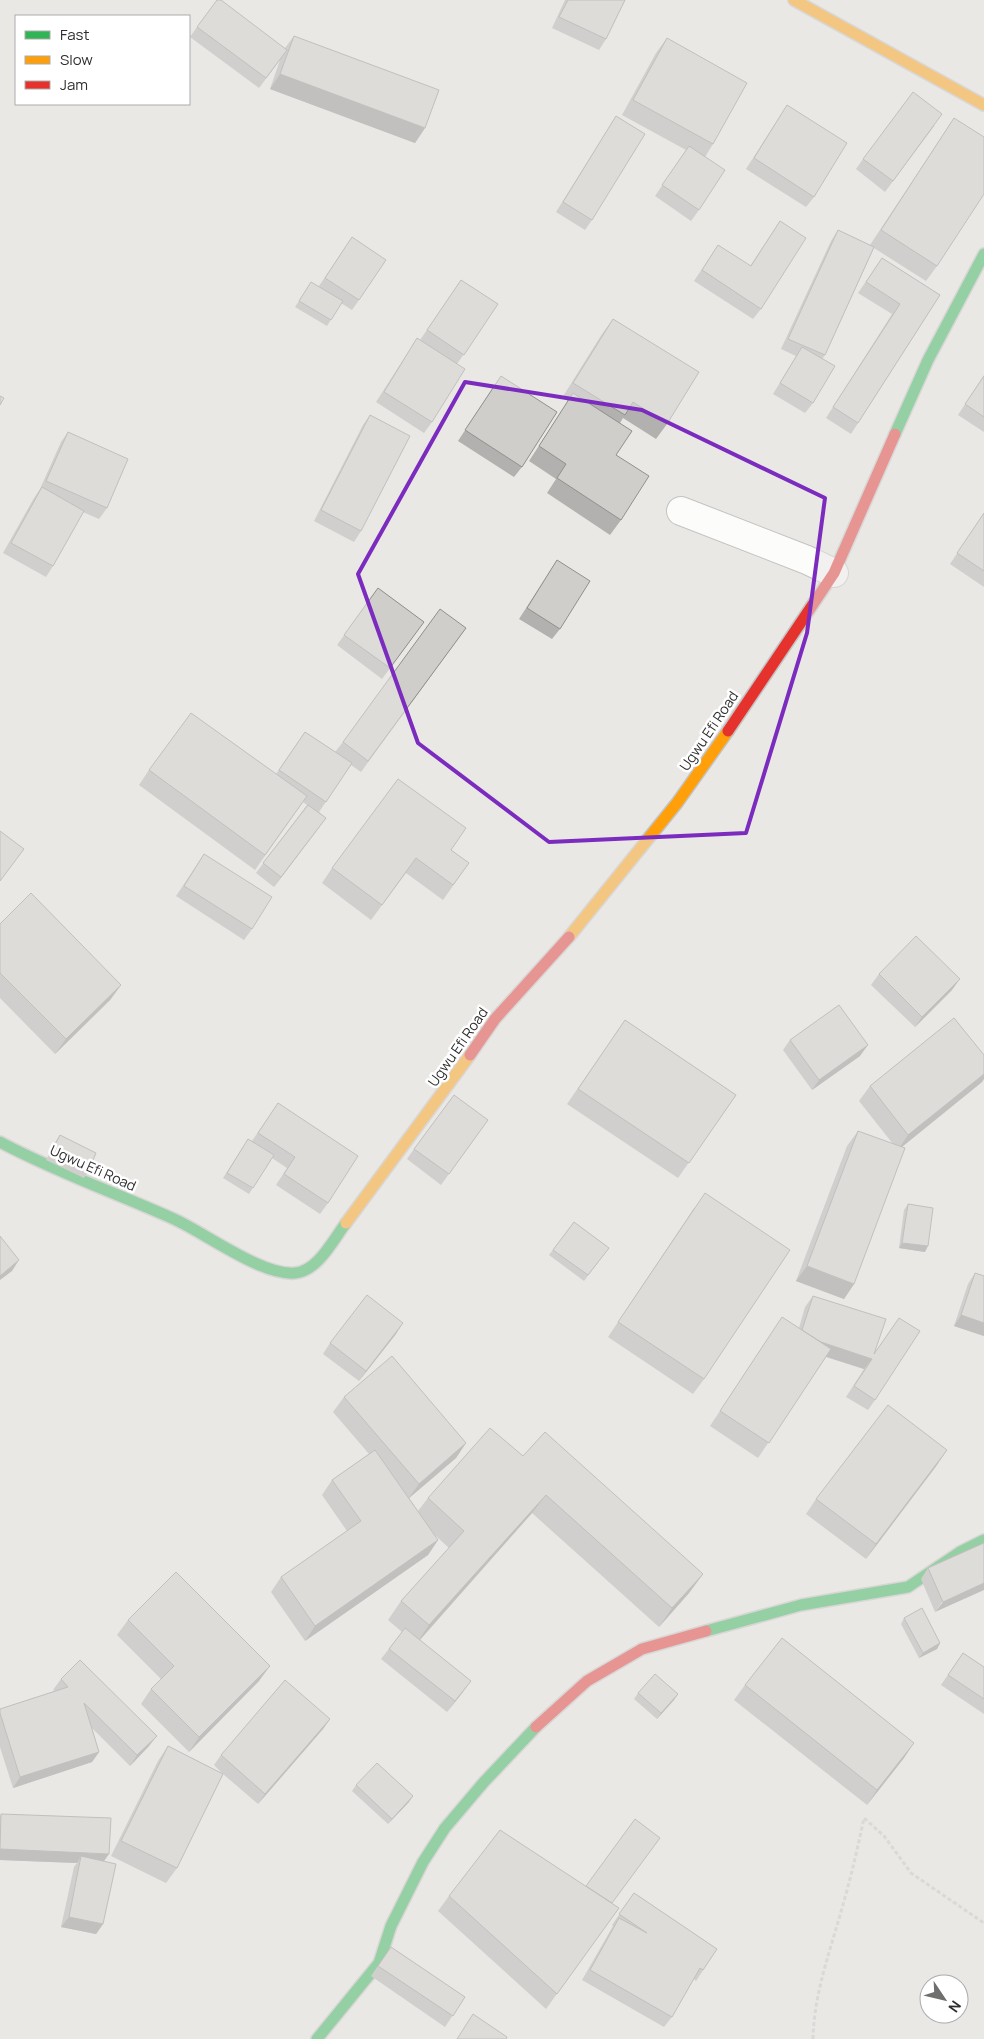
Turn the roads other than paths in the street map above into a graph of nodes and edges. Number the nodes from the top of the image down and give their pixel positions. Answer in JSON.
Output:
{"nodes":[{"id":1,"x":794,"y":0,"type":"edge"},
{"id":2,"x":984,"y":105,"type":"edge"},
{"id":3,"x":984,"y":254,"type":"edge"},
{"id":4,"x":681,"y":511,"type":"dead end"},
{"id":5,"x":834,"y":573,"type":"junction"},
{"id":6,"x":0,"y":1142,"type":"edge"},
{"id":7,"x":984,"y":1540,"type":"edge"},
{"id":8,"x":317,"y":2039,"type":"edge"}],
"edges":[{"from":1,"to":2,"type":"street"},
{"from":3,"to":5,"type":"street"},
{"from":4,"to":5,"type":"street"},
{"from":5,"to":6,"type":"street","name":"Ugwu Efi Road"},
{"from":7,"to":8,"type":"street"}]}
